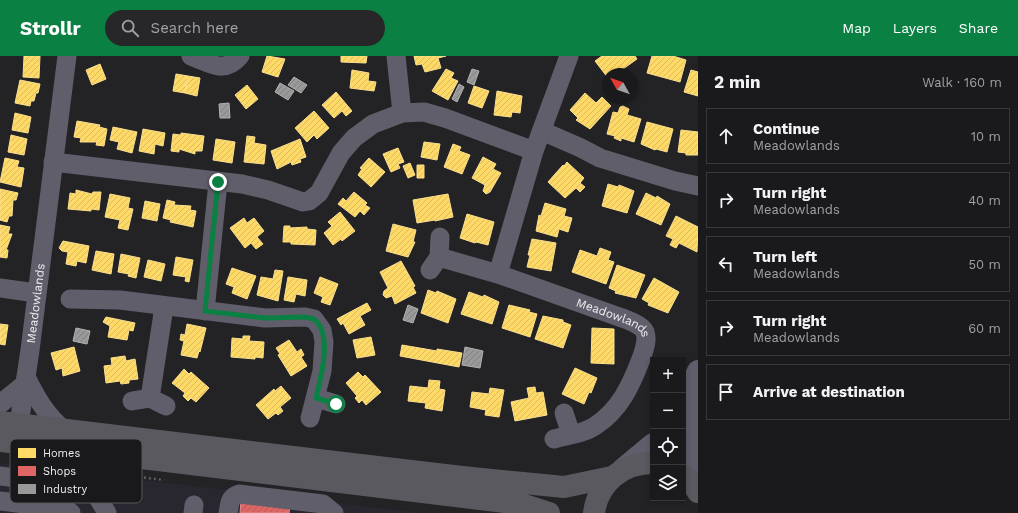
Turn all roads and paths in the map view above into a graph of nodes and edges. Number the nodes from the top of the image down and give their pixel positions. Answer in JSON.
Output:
{"nodes":[{"id":1,"x":67,"y":56,"type":"edge"},
{"id":2,"x":191,"y":56,"type":"edge"},
{"id":3,"x":240,"y":56,"type":"edge"},
{"id":4,"x":396,"y":56,"type":"edge"},
{"id":5,"x":569,"y":56,"type":"edge"},
{"id":6,"x":402,"y":113,"type":"junction"},
{"id":7,"x":542,"y":131,"type":"junction"},
{"id":8,"x":534,"y":151,"type":"junction"},
{"id":9,"x":53,"y":162,"type":"junction"},
{"id":10,"x":218,"y":182,"type":"junction"},
{"id":11,"x":698,"y":186,"type":"edge"},
{"id":12,"x":440,"y":238,"type":"dead end"},
{"id":13,"x":498,"y":274,"type":"junction"},
{"id":14,"x":0,"y":288,"type":"edge"},
{"id":15,"x":36,"y":293,"type":"junction"},
{"id":16,"x":67,"y":298,"type":"dead end"},
{"id":17,"x":164,"y":307,"type":"junction"},
{"id":18,"x":205,"y":311,"type":"junction"},
{"id":19,"x":698,"y":371,"type":"edge"},
{"id":20,"x":25,"y":381,"type":"junction"},
{"id":21,"x":316,"y":398,"type":"junction"},
{"id":22,"x":686,"y":398,"type":"edge"},
{"id":23,"x":0,"y":404,"type":"edge"},
{"id":24,"x":336,"y":404,"type":"dead end"},
{"id":25,"x":698,"y":405,"type":"edge"},
{"id":26,"x":166,"y":406,"type":"dead end"},
{"id":27,"x":564,"y":412,"type":"dead end"},
{"id":28,"x":310,"y":418,"type":"dead end"},
{"id":29,"x":63,"y":429,"type":"junction"},
{"id":30,"x":9,"y":433,"type":"edge"},
{"id":31,"x":52,"y":439,"type":"edge"},
{"id":32,"x":650,"y":446,"type":"edge"},
{"id":33,"x":142,"y":451,"type":"edge"},
{"id":34,"x":650,"y":463,"type":"edge"},
{"id":35,"x":618,"y":473,"type":"junction"},
{"id":36,"x":0,"y":476,"type":"edge"},
{"id":37,"x":10,"y":477,"type":"edge"},
{"id":38,"x":691,"y":483,"type":"edge"},
{"id":39,"x":0,"y":501,"type":"edge"},
{"id":40,"x":10,"y":502,"type":"edge"},
{"id":41,"x":16,"y":503,"type":"edge"},
{"id":42,"x":101,"y":503,"type":"edge"},
{"id":43,"x":71,"y":513,"type":"edge"},
{"id":44,"x":107,"y":513,"type":"edge"},
{"id":45,"x":228,"y":513,"type":"edge"},
{"id":46,"x":334,"y":513,"type":"edge"},
{"id":47,"x":549,"y":513,"type":"edge"},
{"id":48,"x":594,"y":513,"type":"edge"}],
"edges":[{"from":1,"to":9,"type":"street","name":"Meadowlands"},
{"from":2,"to":3,"type":"street"},
{"from":4,"to":6,"type":"street"},
{"from":5,"to":7,"type":"street"},
{"from":6,"to":8,"type":"street"},
{"from":6,"to":10,"type":"street"},
{"from":7,"to":8,"type":"street"},
{"from":7,"to":11,"type":"street"},
{"from":8,"to":13,"type":"street"},
{"from":9,"to":10,"type":"street"},
{"from":9,"to":15,"type":"street","name":"Meadowlands"},
{"from":10,"to":18,"type":"street"},
{"from":12,"to":13,"type":"street","name":"Meadowlands"},
{"from":13,"to":27,"type":"street","name":"Meadowlands"},
{"from":14,"to":15,"type":"street"},
{"from":15,"to":20,"type":"street","name":"Meadowlands"},
{"from":16,"to":17,"type":"street"},
{"from":17,"to":18,"type":"street"},
{"from":17,"to":26,"type":"street"},
{"from":18,"to":21,"type":"street"},
{"from":19,"to":22,"type":"main road"},
{"from":20,"to":23,"type":"street"},
{"from":20,"to":29,"type":"street"},
{"from":20,"to":30,"type":"street","name":"Meadowlands"},
{"from":21,"to":24,"type":"street"},
{"from":21,"to":28,"type":"street"},
{"from":25,"to":38,"type":"main road"},
{"from":29,"to":30,"type":"highway"},
{"from":29,"to":35,"type":"highway"},
{"from":30,"to":31,"type":"highway"},
{"from":32,"to":35,"type":"main road"},
{"from":33,"to":47,"type":"highway"},
{"from":34,"to":35,"type":"highway"},
{"from":35,"to":48,"type":"highway"},
{"from":36,"to":37,"type":"street"},
{"from":39,"to":40,"type":"street"},
{"from":41,"to":43,"type":"street"},
{"from":42,"to":44,"type":"street"},
{"from":45,"to":46,"type":"street"}]}
